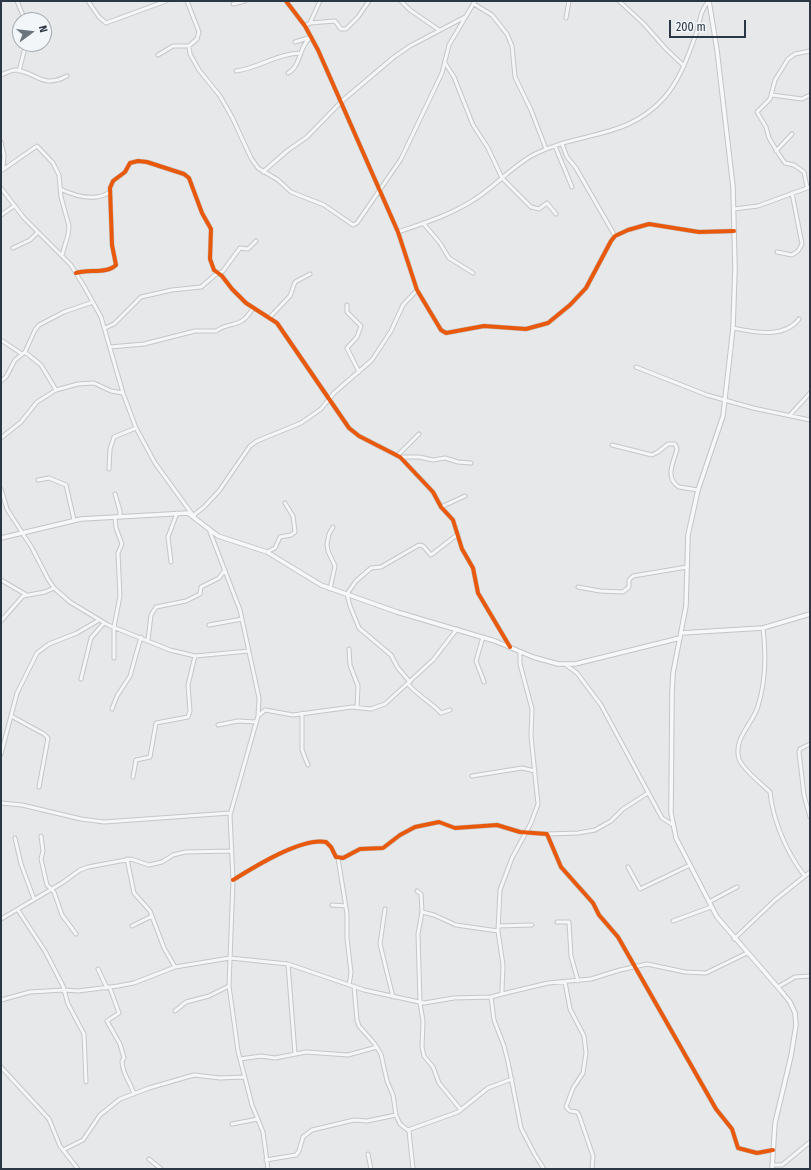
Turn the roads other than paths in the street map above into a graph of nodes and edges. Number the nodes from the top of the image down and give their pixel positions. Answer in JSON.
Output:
{"nodes":[{"id":1,"x":17,"y":1,"type":"edge"},
{"id":2,"x":88,"y":1,"type":"edge"},
{"id":3,"x":166,"y":1,"type":"edge"},
{"id":4,"x":187,"y":1,"type":"edge"},
{"id":5,"x":245,"y":1,"type":"edge"},
{"id":6,"x":286,"y":1,"type":"edge"},
{"id":7,"x":320,"y":1,"type":"edge"},
{"id":8,"x":369,"y":1,"type":"edge"},
{"id":9,"x":401,"y":1,"type":"edge"},
{"id":10,"x":569,"y":1,"type":"edge"},
{"id":11,"x":619,"y":1,"type":"edge"},
{"id":12,"x":709,"y":1,"type":"edge"},
{"id":13,"x":474,"y":2,"type":"edge"},
{"id":14,"x":233,"y":4,"type":"dead end"},
{"id":15,"x":22,"y":12,"type":"edge"},
{"id":16,"x":467,"y":16,"type":"junction"},
{"id":17,"x":566,"y":18,"type":"dead end"},
{"id":18,"x":310,"y":23,"type":"junction"},
{"id":19,"x":305,"y":26,"type":"junction"},
{"id":20,"x":438,"y":30,"type":"junction"},
{"id":21,"x":309,"y":38,"type":"junction"},
{"id":22,"x":295,"y":42,"type":"dead end"},
{"id":23,"x":189,"y":46,"type":"junction"},
{"id":24,"x":810,"y":51,"type":"edge"},
{"id":25,"x":24,"y":52,"type":"edge"},
{"id":26,"x":300,"y":53,"type":"junction"},
{"id":27,"x":158,"y":55,"type":"dead end"},
{"id":28,"x":445,"y":63,"type":"junction"},
{"id":29,"x":684,"y":66,"type":"junction"},
{"id":30,"x":20,"y":71,"type":"junction"},
{"id":31,"x":236,"y":71,"type":"dead end"},
{"id":32,"x":288,"y":73,"type":"dead end"},
{"id":33,"x":1,"y":75,"type":"edge"},
{"id":34,"x":67,"y":76,"type":"dead end"},
{"id":35,"x":772,"y":95,"type":"junction"},
{"id":36,"x":810,"y":95,"type":"edge"},
{"id":37,"x":342,"y":101,"type":"junction"},
{"id":38,"x":792,"y":134,"type":"dead end"},
{"id":39,"x":1,"y":142,"type":"edge"},
{"id":40,"x":562,"y":144,"type":"junction"},
{"id":41,"x":556,"y":146,"type":"junction"},
{"id":42,"x":546,"y":149,"type":"junction"},
{"id":43,"x":776,"y":151,"type":"junction"},
{"id":44,"x":2,"y":169,"type":"edge"},
{"id":45,"x":263,"y":172,"type":"junction"},
{"id":46,"x":502,"y":178,"type":"junction"},
{"id":47,"x":572,"y":187,"type":"dead end"},
{"id":48,"x":809,"y":187,"type":"edge"},
{"id":49,"x":1,"y":188,"type":"edge"},
{"id":50,"x":60,"y":189,"type":"junction"},
{"id":51,"x":380,"y":190,"type":"junction"},
{"id":52,"x":66,"y":192,"type":"junction"},
{"id":53,"x":110,"y":192,"type":"junction"},
{"id":54,"x":792,"y":193,"type":"junction"},
{"id":55,"x":106,"y":194,"type":"junction"},
{"id":56,"x":110,"y":196,"type":"junction"},
{"id":57,"x":61,"y":197,"type":"junction"},
{"id":58,"x":14,"y":206,"type":"junction"},
{"id":59,"x":734,"y":210,"type":"junction"},
{"id":60,"x":556,"y":214,"type":"dead end"},
{"id":61,"x":1,"y":215,"type":"edge"},
{"id":62,"x":423,"y":223,"type":"junction"},
{"id":63,"x":734,"y":231,"type":"junction"},
{"id":64,"x":398,"y":232,"type":"junction"},
{"id":65,"x":38,"y":233,"type":"junction"},
{"id":66,"x":616,"y":236,"type":"junction"},
{"id":67,"x":256,"y":241,"type":"dead end"},
{"id":68,"x":13,"y":248,"type":"dead end"},
{"id":69,"x":777,"y":252,"type":"dead end"},
{"id":70,"x":62,"y":255,"type":"junction"},
{"id":71,"x":76,"y":273,"type":"junction"},
{"id":72,"x":473,"y":273,"type":"dead end"},
{"id":73,"x":218,"y":274,"type":"junction"},
{"id":74,"x":310,"y":274,"type":"dead end"},
{"id":75,"x":417,"y":290,"type":"junction"},
{"id":76,"x":93,"y":302,"type":"junction"},
{"id":77,"x":347,"y":305,"type":"dead end"},
{"id":78,"x":253,"y":308,"type":"junction"},
{"id":79,"x":269,"y":318,"type":"junction"},
{"id":80,"x":799,"y":319,"type":"dead end"},
{"id":81,"x":105,"y":328,"type":"junction"},
{"id":82,"x":733,"y":328,"type":"junction"},
{"id":83,"x":1,"y":340,"type":"edge"},
{"id":84,"x":110,"y":347,"type":"junction"},
{"id":85,"x":23,"y":353,"type":"junction"},
{"id":86,"x":636,"y":367,"type":"dead end"},
{"id":87,"x":359,"y":372,"type":"junction"},
{"id":88,"x":1,"y":381,"type":"edge"},
{"id":89,"x":56,"y":390,"type":"junction"},
{"id":90,"x":123,"y":393,"type":"junction"},
{"id":91,"x":810,"y":393,"type":"edge"},
{"id":92,"x":329,"y":398,"type":"junction"},
{"id":93,"x":726,"y":401,"type":"junction"},
{"id":94,"x":790,"y":415,"type":"junction"},
{"id":95,"x":810,"y":420,"type":"edge"},
{"id":96,"x":136,"y":428,"type":"junction"},
{"id":97,"x":419,"y":434,"type":"dead end"},
{"id":98,"x":1,"y":438,"type":"edge"},
{"id":99,"x":612,"y":444,"type":"dead end"},
{"id":100,"x":399,"y":456,"type":"junction"},
{"id":101,"x":471,"y":463,"type":"dead end"},
{"id":102,"x":109,"y":469,"type":"dead end"},
{"id":103,"x":38,"y":480,"type":"dead end"},
{"id":104,"x":1,"y":489,"type":"edge"},
{"id":105,"x":698,"y":490,"type":"junction"},
{"id":106,"x":116,"y":494,"type":"dead end"},
{"id":107,"x":465,"y":496,"type":"dead end"},
{"id":108,"x":286,"y":503,"type":"dead end"},
{"id":109,"x":441,"y":507,"type":"junction"},
{"id":110,"x":178,"y":513,"type":"junction"},
{"id":111,"x":193,"y":516,"type":"junction"},
{"id":112,"x":117,"y":517,"type":"junction"},
{"id":113,"x":74,"y":520,"type":"junction"},
{"id":114,"x":334,"y":528,"type":"dead end"},
{"id":115,"x":210,"y":532,"type":"junction"},
{"id":116,"x":24,"y":534,"type":"junction"},
{"id":117,"x":458,"y":534,"type":"junction"},
{"id":118,"x":1,"y":538,"type":"edge"},
{"id":119,"x":267,"y":552,"type":"junction"},
{"id":120,"x":171,"y":562,"type":"dead end"},
{"id":121,"x":688,"y":567,"type":"junction"},
{"id":122,"x":225,"y":570,"type":"junction"},
{"id":123,"x":1,"y":580,"type":"edge"},
{"id":124,"x":578,"y":587,"type":"dead end"},
{"id":125,"x":54,"y":588,"type":"junction"},
{"id":126,"x":330,"y":589,"type":"junction"},
{"id":127,"x":347,"y":594,"type":"junction"},
{"id":128,"x":27,"y":595,"type":"junction"},
{"id":129,"x":810,"y":614,"type":"edge"},
{"id":130,"x":242,"y":619,"type":"junction"},
{"id":131,"x":99,"y":620,"type":"junction"},
{"id":132,"x":1,"y":621,"type":"edge"},
{"id":133,"x":104,"y":623,"type":"junction"},
{"id":134,"x":209,"y":625,"type":"dead end"},
{"id":135,"x":114,"y":627,"type":"junction"},
{"id":136,"x":763,"y":628,"type":"junction"},
{"id":137,"x":457,"y":629,"type":"junction"},
{"id":138,"x":680,"y":636,"type":"junction"},
{"id":139,"x":141,"y":637,"type":"junction"},
{"id":140,"x":483,"y":637,"type":"junction"},
{"id":141,"x":148,"y":640,"type":"junction"},
{"id":142,"x":510,"y":647,"type":"junction"},
{"id":143,"x":349,"y":649,"type":"dead end"},
{"id":144,"x":249,"y":651,"type":"junction"},
{"id":145,"x":520,"y":652,"type":"junction"},
{"id":146,"x":195,"y":656,"type":"junction"},
{"id":147,"x":114,"y":658,"type":"dead end"},
{"id":148,"x":566,"y":665,"type":"junction"},
{"id":149,"x":81,"y":679,"type":"dead end"},
{"id":150,"x":484,"y":682,"type":"dead end"},
{"id":151,"x":409,"y":683,"type":"junction"},
{"id":152,"x":357,"y":708,"type":"junction"},
{"id":153,"x":112,"y":709,"type":"dead end"},
{"id":154,"x":450,"y":710,"type":"dead end"},
{"id":155,"x":302,"y":713,"type":"junction"},
{"id":156,"x":11,"y":716,"type":"junction"},
{"id":157,"x":258,"y":716,"type":"junction"},
{"id":158,"x":256,"y":722,"type":"junction"},
{"id":159,"x":218,"y":725,"type":"dead end"},
{"id":160,"x":810,"y":744,"type":"edge"},
{"id":161,"x":1,"y":754,"type":"edge"},
{"id":162,"x":308,"y":765,"type":"dead end"},
{"id":163,"x":535,"y":771,"type":"junction"},
{"id":164,"x":472,"y":776,"type":"dead end"},
{"id":165,"x":133,"y":777,"type":"dead end"},
{"id":166,"x":38,"y":787,"type":"dead end"},
{"id":167,"x":648,"y":792,"type":"junction"},
{"id":168,"x":1,"y":803,"type":"edge"},
{"id":169,"x":230,"y":813,"type":"junction"},
{"id":170,"x":810,"y":817,"type":"edge"},
{"id":171,"x":673,"y":825,"type":"junction"},
{"id":172,"x":527,"y":831,"type":"junction"},
{"id":173,"x":547,"y":834,"type":"junction"},
{"id":174,"x":40,"y":836,"type":"dead end"},
{"id":175,"x":16,"y":838,"type":"dead end"},
{"id":176,"x":232,"y":851,"type":"junction"},
{"id":177,"x":338,"y":858,"type":"junction"},
{"id":178,"x":127,"y":859,"type":"junction"},
{"id":179,"x":690,"y":865,"type":"junction"},
{"id":180,"x":628,"y":867,"type":"dead end"},
{"id":181,"x":810,"y":872,"type":"edge"},
{"id":182,"x":804,"y":875,"type":"junction"},
{"id":183,"x":233,"y":880,"type":"junction"},
{"id":184,"x":737,"y":887,"type":"dead end"},
{"id":185,"x":52,"y":890,"type":"junction"},
{"id":186,"x":417,"y":891,"type":"dead end"},
{"id":187,"x":34,"y":899,"type":"junction"},
{"id":188,"x":708,"y":902,"type":"junction"},
{"id":189,"x":332,"y":905,"type":"dead end"},
{"id":190,"x":346,"y":906,"type":"junction"},
{"id":191,"x":711,"y":907,"type":"junction"},
{"id":192,"x":385,"y":909,"type":"dead end"},
{"id":193,"x":18,"y":910,"type":"junction"},
{"id":194,"x":422,"y":912,"type":"junction"},
{"id":195,"x":152,"y":916,"type":"junction"},
{"id":196,"x":1,"y":919,"type":"edge"},
{"id":197,"x":673,"y":921,"type":"dead end"},
{"id":198,"x":557,"y":922,"type":"dead end"},
{"id":199,"x":532,"y":925,"type":"dead end"},
{"id":200,"x":132,"y":926,"type":"dead end"},
{"id":201,"x":498,"y":926,"type":"junction"},
{"id":202,"x":498,"y":931,"type":"junction"},
{"id":203,"x":76,"y":934,"type":"dead end"},
{"id":204,"x":734,"y":939,"type":"junction"},
{"id":205,"x":747,"y":953,"type":"junction"},
{"id":206,"x":230,"y":958,"type":"junction"},
{"id":207,"x":288,"y":964,"type":"junction"},
{"id":208,"x":634,"y":966,"type":"junction"},
{"id":209,"x":175,"y":967,"type":"junction"},
{"id":210,"x":98,"y":969,"type":"dead end"},
{"id":211,"x":810,"y":976,"type":"edge"},
{"id":212,"x":578,"y":981,"type":"junction"},
{"id":213,"x":565,"y":982,"type":"junction"},
{"id":214,"x":350,"y":985,"type":"junction"},
{"id":215,"x":229,"y":986,"type":"junction"},
{"id":216,"x":354,"y":986,"type":"junction"},
{"id":217,"x":778,"y":987,"type":"junction"},
{"id":218,"x":109,"y":988,"type":"junction"},
{"id":219,"x":64,"y":990,"type":"junction"},
{"id":220,"x":502,"y":994,"type":"junction"},
{"id":221,"x":393,"y":997,"type":"junction"},
{"id":222,"x":491,"y":997,"type":"junction"},
{"id":223,"x":1,"y":1000,"type":"edge"},
{"id":224,"x":420,"y":1002,"type":"junction"},
{"id":225,"x":175,"y":1011,"type":"dead end"},
{"id":226,"x":377,"y":1047,"type":"junction"},
{"id":227,"x":295,"y":1054,"type":"junction"},
{"id":228,"x":240,"y":1059,"type":"junction"},
{"id":229,"x":1,"y":1067,"type":"edge"},
{"id":230,"x":244,"y":1077,"type":"junction"},
{"id":231,"x":512,"y":1079,"type":"junction"},
{"id":232,"x":86,"y":1082,"type":"dead end"},
{"id":233,"x":134,"y":1094,"type":"junction"},
{"id":234,"x":461,"y":1110,"type":"junction"},
{"id":235,"x":396,"y":1115,"type":"junction"},
{"id":236,"x":258,"y":1119,"type":"junction"},
{"id":237,"x":232,"y":1124,"type":"dead end"},
{"id":238,"x":408,"y":1130,"type":"junction"},
{"id":239,"x":810,"y":1142,"type":"edge"},
{"id":240,"x":63,"y":1150,"type":"junction"},
{"id":241,"x":773,"y":1150,"type":"junction"},
{"id":242,"x":368,"y":1154,"type":"dead end"},
{"id":243,"x":149,"y":1159,"type":"dead end"},
{"id":244,"x":266,"y":1160,"type":"junction"},
{"id":245,"x":772,"y":1167,"type":"edge"},
{"id":246,"x":78,"y":1169,"type":"edge"},
{"id":247,"x":161,"y":1169,"type":"edge"},
{"id":248,"x":268,"y":1169,"type":"edge"},
{"id":249,"x":371,"y":1169,"type":"edge"},
{"id":250,"x":413,"y":1169,"type":"edge"},
{"id":251,"x":544,"y":1169,"type":"edge"},
{"id":252,"x":592,"y":1169,"type":"edge"}],
"edges":[{"from":1,"to":15,"type":"street"},
{"from":2,"to":3,"type":"street"},
{"from":4,"to":23,"type":"street"},
{"from":5,"to":14,"type":"street"},
{"from":6,"to":19,"type":"street"},
{"from":7,"to":18,"type":"street"},
{"from":8,"to":18,"type":"street"},
{"from":9,"to":20,"type":"street"},
{"from":10,"to":17,"type":"street"},
{"from":11,"to":29,"type":"street"},
{"from":12,"to":29,"type":"street"},
{"from":12,"to":59,"type":"main road"},
{"from":13,"to":16,"type":"street"},
{"from":13,"to":42,"type":"street"},
{"from":16,"to":20,"type":"street"},
{"from":16,"to":28,"type":"street"},
{"from":18,"to":19,"type":"street"},
{"from":19,"to":21,"type":"street"},
{"from":20,"to":37,"type":"street"},
{"from":21,"to":22,"type":"street"},
{"from":21,"to":26,"type":"street"},
{"from":21,"to":37,"type":"street"},
{"from":23,"to":27,"type":"street"},
{"from":23,"to":45,"type":"street"},
{"from":24,"to":35,"type":"street"},
{"from":25,"to":30,"type":"street"},
{"from":26,"to":31,"type":"street"},
{"from":26,"to":32,"type":"street"},
{"from":28,"to":46,"type":"street"},
{"from":28,"to":51,"type":"street"},
{"from":29,"to":40,"type":"street"},
{"from":30,"to":33,"type":"street"},
{"from":30,"to":34,"type":"street"},
{"from":35,"to":36,"type":"street"},
{"from":35,"to":43,"type":"street"},
{"from":37,"to":45,"type":"street"},
{"from":37,"to":51,"type":"street"},
{"from":38,"to":43,"type":"street"},
{"from":39,"to":44,"type":"street"},
{"from":40,"to":41,"type":"street"},
{"from":40,"to":66,"type":"street"},
{"from":41,"to":42,"type":"street"},
{"from":41,"to":47,"type":"street"},
{"from":42,"to":46,"type":"street"},
{"from":43,"to":48,"type":"street"},
{"from":44,"to":50,"type":"street"},
{"from":45,"to":51,"type":"street"},
{"from":46,"to":60,"type":"street"},
{"from":46,"to":62,"type":"street"},
{"from":48,"to":54,"type":"street"},
{"from":49,"to":58,"type":"street"},
{"from":50,"to":52,"type":"street"},
{"from":50,"to":57,"type":"street"},
{"from":51,"to":64,"type":"street"},
{"from":52,"to":55,"type":"street"},
{"from":52,"to":57,"type":"street"},
{"from":53,"to":55,"type":"street"},
{"from":53,"to":56,"type":"street"},
{"from":53,"to":73,"type":"street"},
{"from":54,"to":59,"type":"street"},
{"from":54,"to":69,"type":"street"},
{"from":55,"to":56,"type":"street"},
{"from":56,"to":71,"type":"street"},
{"from":57,"to":70,"type":"street"},
{"from":58,"to":61,"type":"street"},
{"from":58,"to":65,"type":"street"},
{"from":59,"to":63,"type":"main road"},
{"from":62,"to":64,"type":"street"},
{"from":62,"to":72,"type":"street"},
{"from":63,"to":66,"type":"street"},
{"from":63,"to":82,"type":"main road"},
{"from":64,"to":75,"type":"street"},
{"from":65,"to":68,"type":"street"},
{"from":65,"to":70,"type":"street"},
{"from":66,"to":75,"type":"street"},
{"from":67,"to":73,"type":"street"},
{"from":70,"to":71,"type":"street"},
{"from":71,"to":76,"type":"street"},
{"from":73,"to":78,"type":"street"},
{"from":73,"to":81,"type":"street"},
{"from":74,"to":79,"type":"street"},
{"from":75,"to":87,"type":"street"},
{"from":76,"to":81,"type":"street"},
{"from":76,"to":85,"type":"street"},
{"from":77,"to":87,"type":"street"},
{"from":78,"to":79,"type":"street"},
{"from":78,"to":84,"type":"street"},
{"from":79,"to":92,"type":"street"},
{"from":80,"to":82,"type":"street"},
{"from":81,"to":84,"type":"street"},
{"from":82,"to":93,"type":"main road"},
{"from":83,"to":85,"type":"street"},
{"from":84,"to":90,"type":"street"},
{"from":85,"to":88,"type":"street"},
{"from":85,"to":89,"type":"street"},
{"from":86,"to":93,"type":"street"},
{"from":87,"to":92,"type":"street"},
{"from":89,"to":90,"type":"street"},
{"from":89,"to":98,"type":"street"},
{"from":90,"to":96,"type":"street"},
{"from":91,"to":94,"type":"street"},
{"from":92,"to":100,"type":"street"},
{"from":92,"to":111,"type":"street"},
{"from":93,"to":94,"type":"street"},
{"from":93,"to":105,"type":"main road"},
{"from":94,"to":95,"type":"street"},
{"from":96,"to":102,"type":"street"},
{"from":96,"to":111,"type":"street"},
{"from":97,"to":100,"type":"street"},
{"from":99,"to":105,"type":"street"},
{"from":100,"to":101,"type":"street"},
{"from":100,"to":109,"type":"street"},
{"from":103,"to":113,"type":"street"},
{"from":104,"to":116,"type":"street"},
{"from":105,"to":121,"type":"main road"},
{"from":106,"to":112,"type":"street"},
{"from":107,"to":109,"type":"street"},
{"from":108,"to":119,"type":"street"},
{"from":109,"to":117,"type":"street"},
{"from":110,"to":111,"type":"main road"},
{"from":110,"to":112,"type":"main road"},
{"from":110,"to":120,"type":"street"},
{"from":111,"to":115,"type":"main road"},
{"from":112,"to":113,"type":"main road"},
{"from":112,"to":135,"type":"street"},
{"from":113,"to":116,"type":"main road"},
{"from":114,"to":126,"type":"street"},
{"from":115,"to":119,"type":"main road"},
{"from":115,"to":122,"type":"street"},
{"from":116,"to":118,"type":"main road"},
{"from":116,"to":125,"type":"street"},
{"from":117,"to":127,"type":"street"},
{"from":117,"to":142,"type":"street"},
{"from":119,"to":126,"type":"main road"},
{"from":121,"to":124,"type":"street"},
{"from":121,"to":138,"type":"main road"},
{"from":122,"to":130,"type":"street"},
{"from":122,"to":141,"type":"street"},
{"from":123,"to":128,"type":"street"},
{"from":125,"to":128,"type":"street"},
{"from":125,"to":131,"type":"street"},
{"from":126,"to":127,"type":"main road"},
{"from":127,"to":137,"type":"main road"},
{"from":127,"to":151,"type":"street"},
{"from":128,"to":132,"type":"street"},
{"from":129,"to":136,"type":"main road"},
{"from":130,"to":134,"type":"street"},
{"from":130,"to":144,"type":"street"},
{"from":131,"to":133,"type":"street"},
{"from":131,"to":156,"type":"street"},
{"from":133,"to":135,"type":"street"},
{"from":133,"to":149,"type":"street"},
{"from":135,"to":139,"type":"street"},
{"from":135,"to":147,"type":"street"},
{"from":136,"to":138,"type":"main road"},
{"from":136,"to":182,"type":"street"},
{"from":137,"to":140,"type":"main road"},
{"from":137,"to":151,"type":"street"},
{"from":138,"to":148,"type":"main road"},
{"from":138,"to":171,"type":"main road"},
{"from":139,"to":141,"type":"street"},
{"from":139,"to":153,"type":"street"},
{"from":140,"to":142,"type":"main road"},
{"from":140,"to":150,"type":"street"},
{"from":141,"to":146,"type":"street"},
{"from":142,"to":145,"type":"main road"},
{"from":143,"to":152,"type":"street"},
{"from":144,"to":146,"type":"street"},
{"from":144,"to":157,"type":"street"},
{"from":145,"to":148,"type":"main road"},
{"from":145,"to":163,"type":"street"},
{"from":146,"to":165,"type":"street"},
{"from":148,"to":167,"type":"street"},
{"from":151,"to":152,"type":"street"},
{"from":151,"to":154,"type":"street"},
{"from":152,"to":155,"type":"street"},
{"from":155,"to":157,"type":"street"},
{"from":155,"to":162,"type":"street"},
{"from":156,"to":161,"type":"street"},
{"from":156,"to":166,"type":"street"},
{"from":157,"to":158,"type":"street"},
{"from":158,"to":159,"type":"street"},
{"from":158,"to":169,"type":"street"},
{"from":160,"to":170,"type":"street"},
{"from":163,"to":164,"type":"street"},
{"from":163,"to":172,"type":"street"},
{"from":167,"to":171,"type":"street"},
{"from":167,"to":173,"type":"street"},
{"from":168,"to":169,"type":"street"},
{"from":169,"to":176,"type":"street"},
{"from":171,"to":179,"type":"main road"},
{"from":172,"to":173,"type":"street"},
{"from":172,"to":177,"type":"street"},
{"from":172,"to":201,"type":"street"},
{"from":173,"to":208,"type":"street"},
{"from":174,"to":185,"type":"street"},
{"from":175,"to":187,"type":"street"},
{"from":176,"to":178,"type":"street"},
{"from":176,"to":183,"type":"street"},
{"from":177,"to":183,"type":"street"},
{"from":177,"to":190,"type":"street"},
{"from":178,"to":185,"type":"street"},
{"from":178,"to":195,"type":"street"},
{"from":179,"to":180,"type":"street"},
{"from":179,"to":188,"type":"main road"},
{"from":181,"to":182,"type":"street"},
{"from":182,"to":204,"type":"street"},
{"from":183,"to":206,"type":"street"},
{"from":184,"to":188,"type":"street"},
{"from":185,"to":187,"type":"street"},
{"from":185,"to":203,"type":"street"},
{"from":186,"to":194,"type":"street"},
{"from":187,"to":193,"type":"street"},
{"from":188,"to":191,"type":"main road"},
{"from":189,"to":190,"type":"street"},
{"from":190,"to":214,"type":"street"},
{"from":191,"to":197,"type":"street"},
{"from":191,"to":204,"type":"main road"},
{"from":192,"to":221,"type":"street"},
{"from":193,"to":196,"type":"street"},
{"from":193,"to":219,"type":"street"},
{"from":194,"to":202,"type":"street"},
{"from":194,"to":224,"type":"street"},
{"from":195,"to":200,"type":"street"},
{"from":195,"to":209,"type":"street"},
{"from":198,"to":212,"type":"street"},
{"from":199,"to":201,"type":"street"},
{"from":201,"to":202,"type":"street"},
{"from":202,"to":220,"type":"street"},
{"from":204,"to":205,"type":"main road"},
{"from":205,"to":208,"type":"street"},
{"from":205,"to":217,"type":"main road"},
{"from":206,"to":207,"type":"street"},
{"from":206,"to":209,"type":"street"},
{"from":206,"to":215,"type":"street"},
{"from":207,"to":214,"type":"street"},
{"from":207,"to":227,"type":"street"},
{"from":208,"to":212,"type":"street"},
{"from":208,"to":241,"type":"street"},
{"from":209,"to":218,"type":"street"},
{"from":210,"to":218,"type":"street"},
{"from":211,"to":217,"type":"street"},
{"from":212,"to":213,"type":"street"},
{"from":213,"to":220,"type":"street"},
{"from":213,"to":252,"type":"street"},
{"from":214,"to":216,"type":"street"},
{"from":215,"to":225,"type":"street"},
{"from":215,"to":228,"type":"street"},
{"from":216,"to":221,"type":"street"},
{"from":216,"to":226,"type":"street"},
{"from":217,"to":241,"type":"main road"},
{"from":218,"to":219,"type":"street"},
{"from":218,"to":233,"type":"street"},
{"from":219,"to":223,"type":"street"},
{"from":219,"to":232,"type":"street"},
{"from":220,"to":222,"type":"street"},
{"from":221,"to":224,"type":"street"},
{"from":222,"to":224,"type":"street"},
{"from":222,"to":231,"type":"street"},
{"from":224,"to":234,"type":"street"},
{"from":226,"to":227,"type":"street"},
{"from":226,"to":235,"type":"street"},
{"from":227,"to":228,"type":"street"},
{"from":228,"to":230,"type":"street"},
{"from":229,"to":240,"type":"street"},
{"from":230,"to":233,"type":"street"},
{"from":230,"to":236,"type":"street"},
{"from":231,"to":234,"type":"street"},
{"from":231,"to":251,"type":"street"},
{"from":233,"to":240,"type":"street"},
{"from":234,"to":238,"type":"street"},
{"from":235,"to":238,"type":"street"},
{"from":235,"to":244,"type":"street"},
{"from":236,"to":237,"type":"street"},
{"from":236,"to":244,"type":"street"},
{"from":238,"to":250,"type":"street"},
{"from":239,"to":245,"type":"street"},
{"from":240,"to":246,"type":"street"},
{"from":241,"to":245,"type":"main road"},
{"from":242,"to":249,"type":"street"},
{"from":243,"to":247,"type":"street"},
{"from":244,"to":248,"type":"street"}]}
